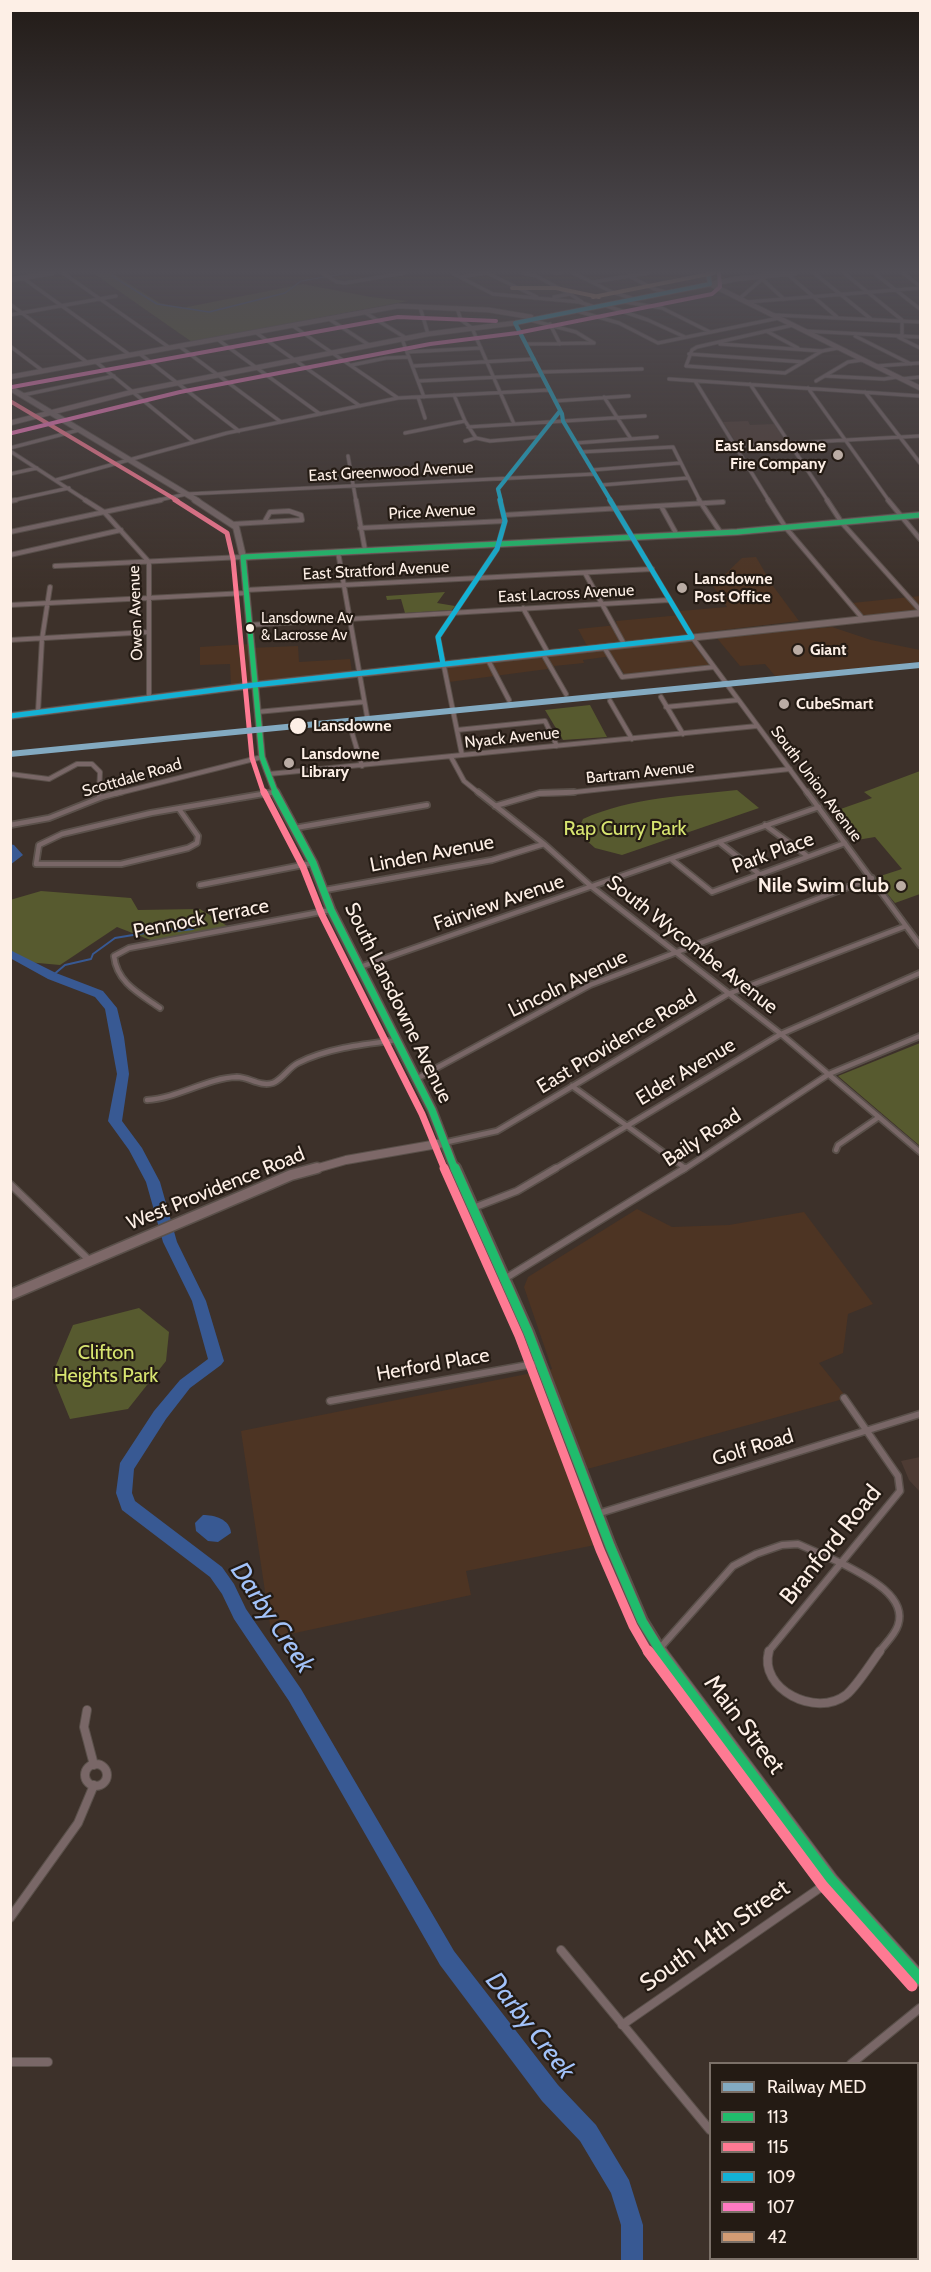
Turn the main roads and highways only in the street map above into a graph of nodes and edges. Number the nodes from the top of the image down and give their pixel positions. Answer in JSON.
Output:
{"nodes":[{"id":1,"x":195,"y":379,"type":"edge"},
{"id":2,"x":901,"y":379,"type":"edge"},
{"id":3,"x":921,"y":388,"type":"edge"},
{"id":4,"x":12,"y":390,"type":"edge"},
{"id":5,"x":51,"y":413,"type":"junction"},
{"id":6,"x":10,"y":423,"type":"edge"},
{"id":7,"x":921,"y":515,"type":"edge"},
{"id":8,"x":243,"y":557,"type":"junction"},
{"id":9,"x":921,"y":611,"type":"edge"},
{"id":10,"x":254,"y":685,"type":"junction"},
{"id":11,"x":10,"y":716,"type":"edge"},
{"id":12,"x":443,"y":1143,"type":"junction"},
{"id":13,"x":10,"y":1295,"type":"edge"},
{"id":14,"x":578,"y":1468,"type":"joint"},
{"id":15,"x":921,"y":1979,"type":"edge"}],
"edges":[{"from":1,"to":5,"type":"main road"},
{"from":2,"to":3,"type":"main road"},
{"from":4,"to":5,"type":"main road"},
{"from":5,"to":6,"type":"main road"},
{"from":5,"to":8,"type":"main road","name":"South Lansdowne Avenue"},
{"from":7,"to":8,"type":"main road"},
{"from":8,"to":10,"type":"main road","name":"South Lansdowne Avenue"},
{"from":9,"to":10,"type":"main road"},
{"from":10,"to":11,"type":"main road"},
{"from":10,"to":12,"type":"main road","name":"South Lansdowne Avenue"},
{"from":12,"to":13,"type":"main road","name":"West Providence Road"},
{"from":12,"to":14,"type":"main road","name":"South Lansdowne Avenue"},
{"from":14,"to":15,"type":"main road","name":"Main Street"}]}
